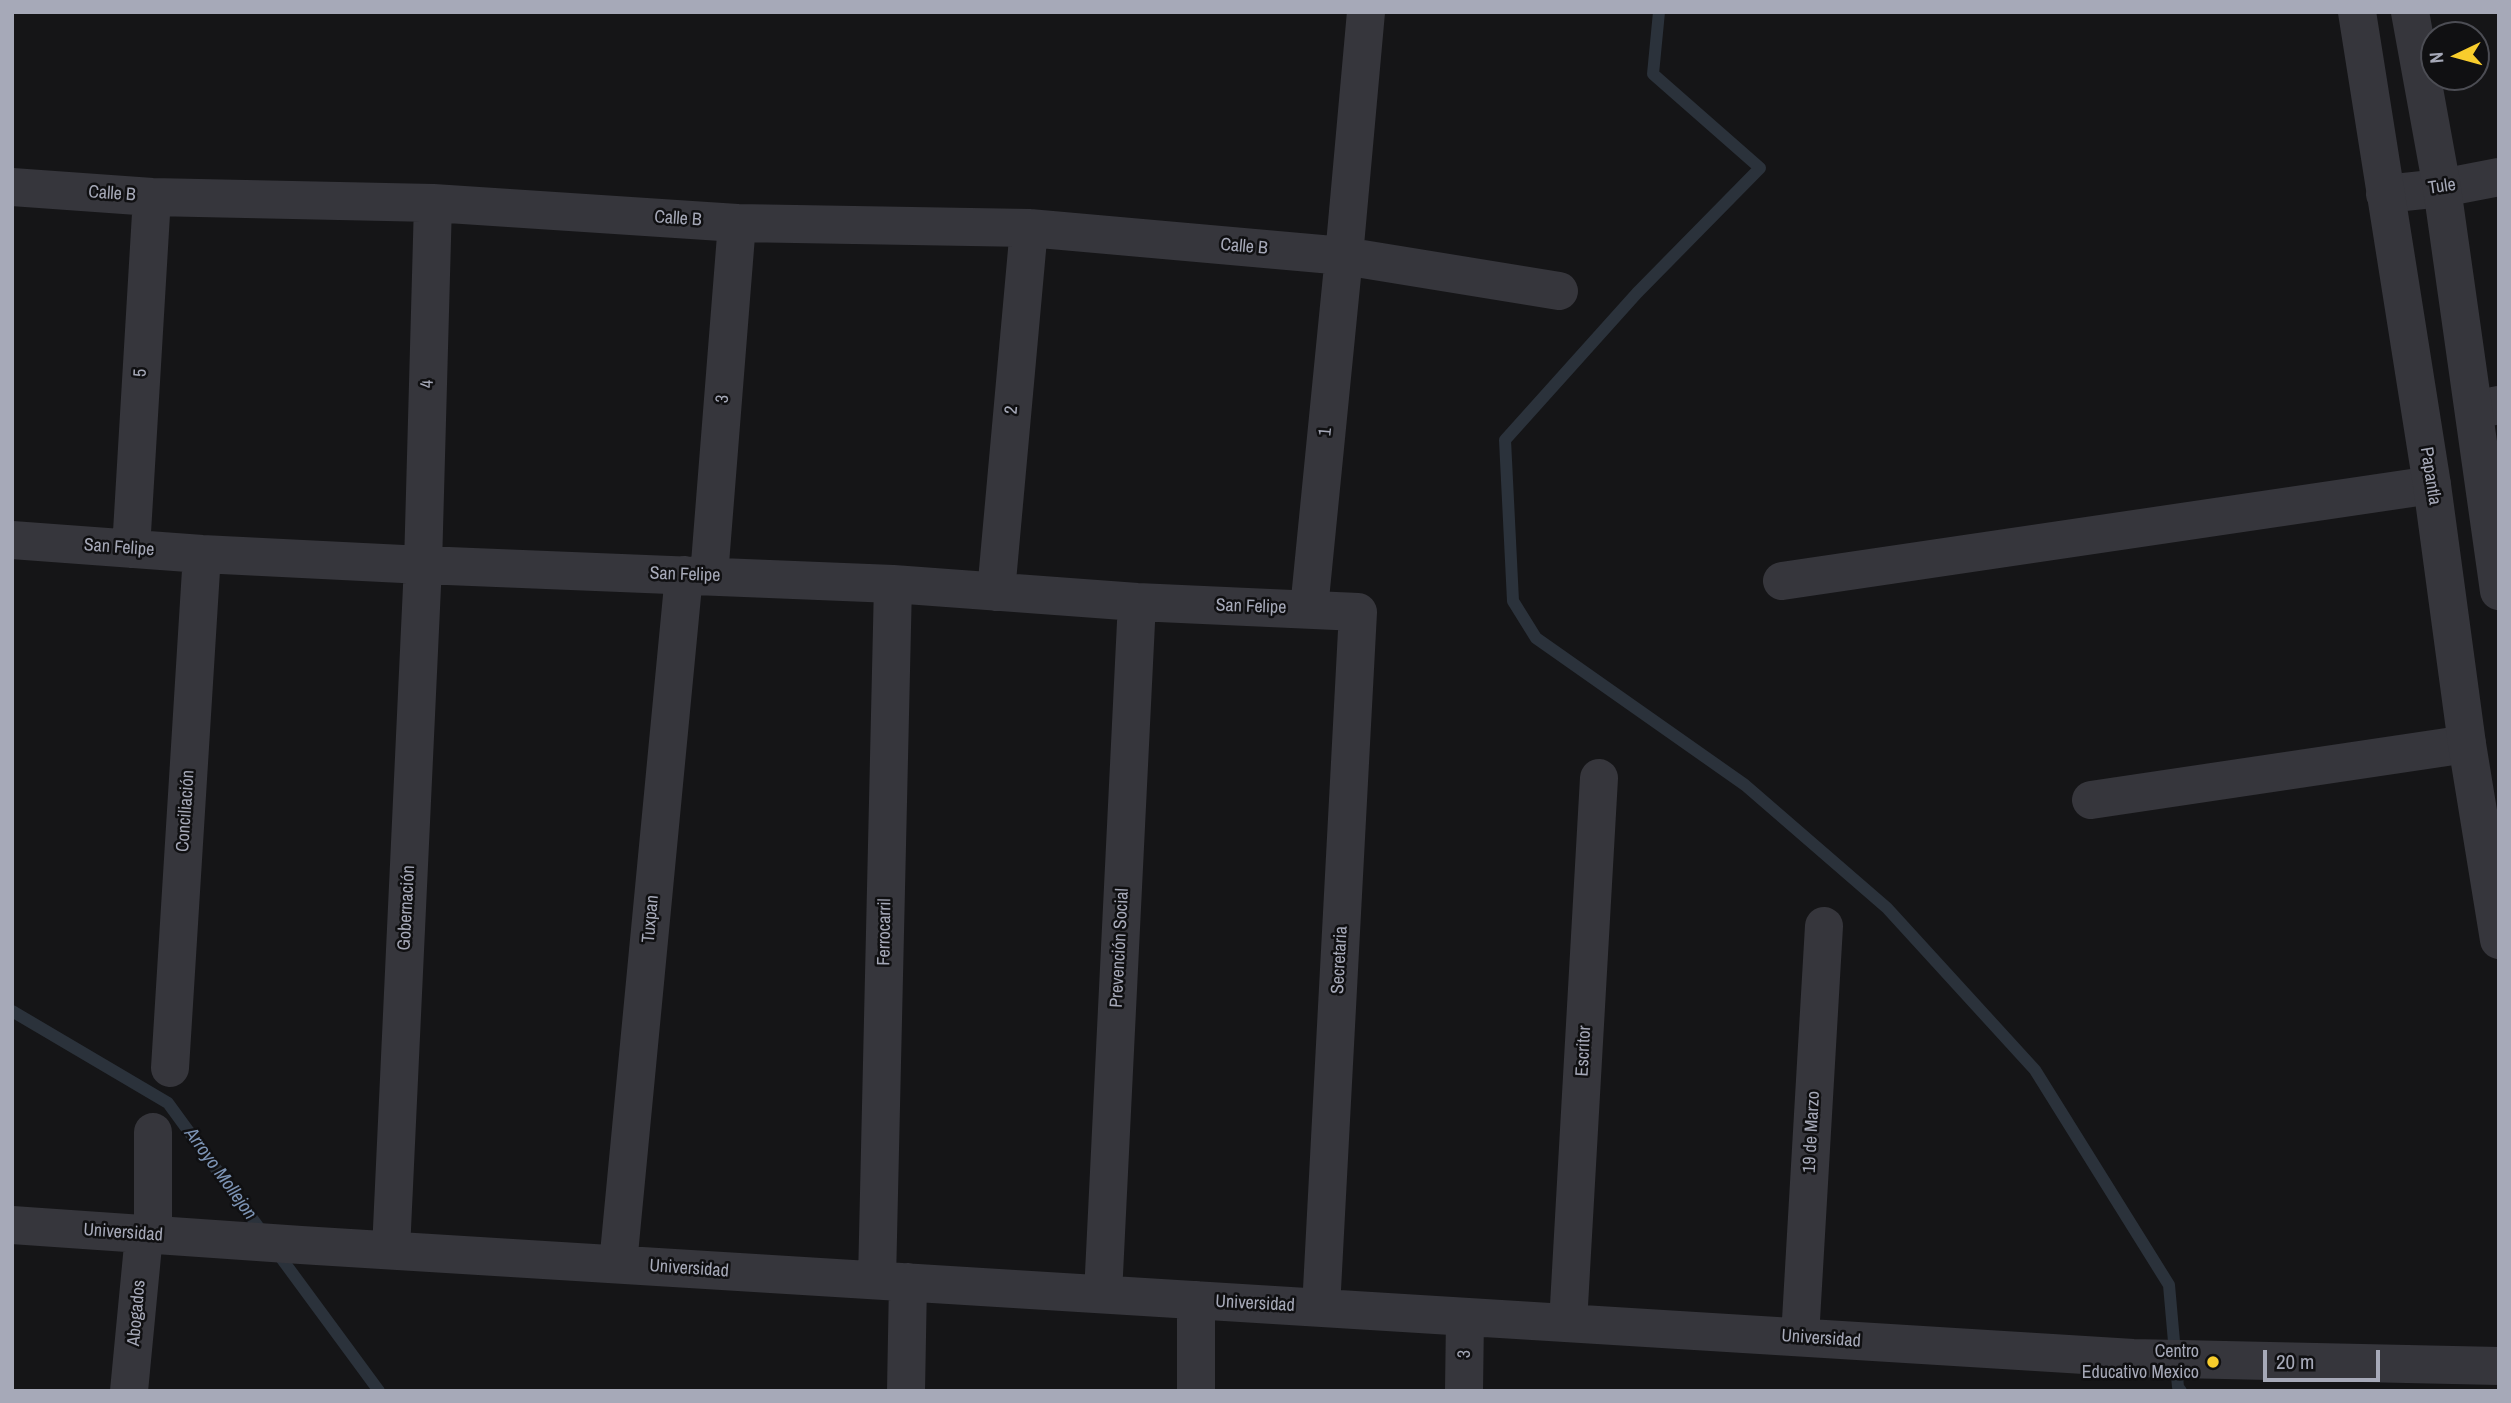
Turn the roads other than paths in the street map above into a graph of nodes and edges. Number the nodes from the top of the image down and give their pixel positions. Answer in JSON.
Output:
{"nodes":[{"id":1,"x":1366,"y":12,"type":"edge"},
{"id":2,"x":2357,"y":12,"type":"edge"},
{"id":3,"x":2410,"y":12,"type":"edge"},
{"id":4,"x":2499,"y":177,"type":"edge"},
{"id":5,"x":12,"y":187,"type":"edge"},
{"id":6,"x":2442,"y":188,"type":"junction"},
{"id":7,"x":2385,"y":194,"type":"junction"},
{"id":8,"x":152,"y":197,"type":"junction"},
{"id":9,"x":433,"y":203,"type":"junction"},
{"id":10,"x":737,"y":223,"type":"junction"},
{"id":11,"x":1029,"y":228,"type":"junction"},
{"id":12,"x":1344,"y":256,"type":"junction"},
{"id":13,"x":1559,"y":291,"type":"dead end"},
{"id":14,"x":2486,"y":408,"type":"edge"},
{"id":15,"x":2432,"y":485,"type":"junction"},
{"id":16,"x":12,"y":540,"type":"edge"},
{"id":17,"x":131,"y":549,"type":"junction"},
{"id":18,"x":202,"y":554,"type":"junction"},
{"id":19,"x":424,"y":565,"type":"junction"},
{"id":20,"x":696,"y":575,"type":"junction"},
{"id":21,"x":1782,"y":581,"type":"dead end"},
{"id":22,"x":893,"y":584,"type":"junction"},
{"id":23,"x":2499,"y":591,"type":"edge"},
{"id":24,"x":996,"y":592,"type":"junction"},
{"id":25,"x":1137,"y":602,"type":"junction"},
{"id":26,"x":1309,"y":609,"type":"junction"},
{"id":27,"x":1358,"y":612,"type":"joint"},
{"id":28,"x":2467,"y":744,"type":"junction"},
{"id":29,"x":1599,"y":778,"type":"dead end"},
{"id":30,"x":2091,"y":800,"type":"dead end"},
{"id":31,"x":1824,"y":926,"type":"dead end"},
{"id":32,"x":2499,"y":940,"type":"edge"},
{"id":33,"x":170,"y":1068,"type":"dead end"},
{"id":34,"x":153,"y":1132,"type":"dead end"},
{"id":35,"x":12,"y":1225,"type":"edge"},
{"id":36,"x":148,"y":1235,"type":"junction"},
{"id":37,"x":391,"y":1250,"type":"junction"},
{"id":38,"x":618,"y":1264,"type":"junction"},
{"id":39,"x":892,"y":1281,"type":"junction"},
{"id":40,"x":1103,"y":1294,"type":"junction"},
{"id":41,"x":1196,"y":1300,"type":"junction"},
{"id":42,"x":1321,"y":1308,"type":"junction"},
{"id":43,"x":1465,"y":1317,"type":"junction"},
{"id":44,"x":1568,"y":1323,"type":"junction"},
{"id":45,"x":1800,"y":1337,"type":"junction"},
{"id":46,"x":2499,"y":1366,"type":"edge"},
{"id":47,"x":129,"y":1391,"type":"edge"},
{"id":48,"x":905,"y":1391,"type":"edge"},
{"id":49,"x":1196,"y":1391,"type":"edge"},
{"id":50,"x":1464,"y":1391,"type":"edge"}],
"edges":[{"from":1,"to":12,"type":"street","name":"1"},
{"from":2,"to":7,"type":"street","name":"Papantla"},
{"from":3,"to":6,"type":"street"},
{"from":4,"to":6,"type":"street","name":"Tule"},
{"from":5,"to":8,"type":"street","name":"Calle B"},
{"from":6,"to":7,"type":"street","name":"Tule"},
{"from":6,"to":14,"type":"street"},
{"from":7,"to":15,"type":"street","name":"Papantla"},
{"from":8,"to":9,"type":"street","name":"Calle B"},
{"from":8,"to":17,"type":"street","name":"5"},
{"from":9,"to":10,"type":"street","name":"Calle B"},
{"from":9,"to":19,"type":"street","name":"4"},
{"from":10,"to":11,"type":"street","name":"Calle B"},
{"from":10,"to":20,"type":"street","name":"3"},
{"from":11,"to":12,"type":"street","name":"Calle B"},
{"from":11,"to":24,"type":"street","name":"2"},
{"from":12,"to":13,"type":"street","name":"Calle B"},
{"from":12,"to":26,"type":"street","name":"1"},
{"from":14,"to":23,"type":"street"},
{"from":15,"to":21,"type":"street"},
{"from":15,"to":28,"type":"street","name":"Papantla"},
{"from":16,"to":17,"type":"street","name":"San Felipe"},
{"from":17,"to":18,"type":"street","name":"San Felipe"},
{"from":18,"to":19,"type":"street","name":"San Felipe"},
{"from":18,"to":33,"type":"street","name":"Conciliación"},
{"from":19,"to":20,"type":"street","name":"San Felipe"},
{"from":19,"to":37,"type":"street","name":"Gobernación"},
{"from":20,"to":22,"type":"street","name":"San Felipe"},
{"from":20,"to":38,"type":"street","name":"Tuxpan"},
{"from":22,"to":24,"type":"street","name":"San Felipe"},
{"from":22,"to":39,"type":"street","name":"Ferrocarril"},
{"from":24,"to":25,"type":"street","name":"San Felipe"},
{"from":25,"to":26,"type":"street","name":"San Felipe"},
{"from":25,"to":40,"type":"street","name":"Prevención Social"},
{"from":26,"to":27,"type":"street","name":"San Felipe"},
{"from":27,"to":42,"type":"street","name":"Secretaria"},
{"from":28,"to":30,"type":"street"},
{"from":28,"to":32,"type":"street","name":"Papantla"},
{"from":29,"to":44,"type":"street","name":"Escritor"},
{"from":31,"to":45,"type":"street","name":"19 de Marzo"},
{"from":34,"to":36,"type":"street"},
{"from":35,"to":36,"type":"street","name":"Universidad"},
{"from":36,"to":37,"type":"street","name":"Universidad"},
{"from":36,"to":47,"type":"street","name":"Abogados"},
{"from":37,"to":38,"type":"street","name":"Universidad"},
{"from":38,"to":39,"type":"street","name":"Universidad"},
{"from":39,"to":40,"type":"street","name":"Universidad"},
{"from":39,"to":48,"type":"street","name":"Ferrocarril"},
{"from":40,"to":41,"type":"street","name":"Universidad"},
{"from":41,"to":42,"type":"street","name":"Universidad"},
{"from":41,"to":49,"type":"street"},
{"from":42,"to":43,"type":"street","name":"Universidad"},
{"from":43,"to":44,"type":"street","name":"Universidad"},
{"from":43,"to":50,"type":"street","name":"3"},
{"from":44,"to":45,"type":"street","name":"Universidad"},
{"from":45,"to":46,"type":"street","name":"Universidad"}]}
